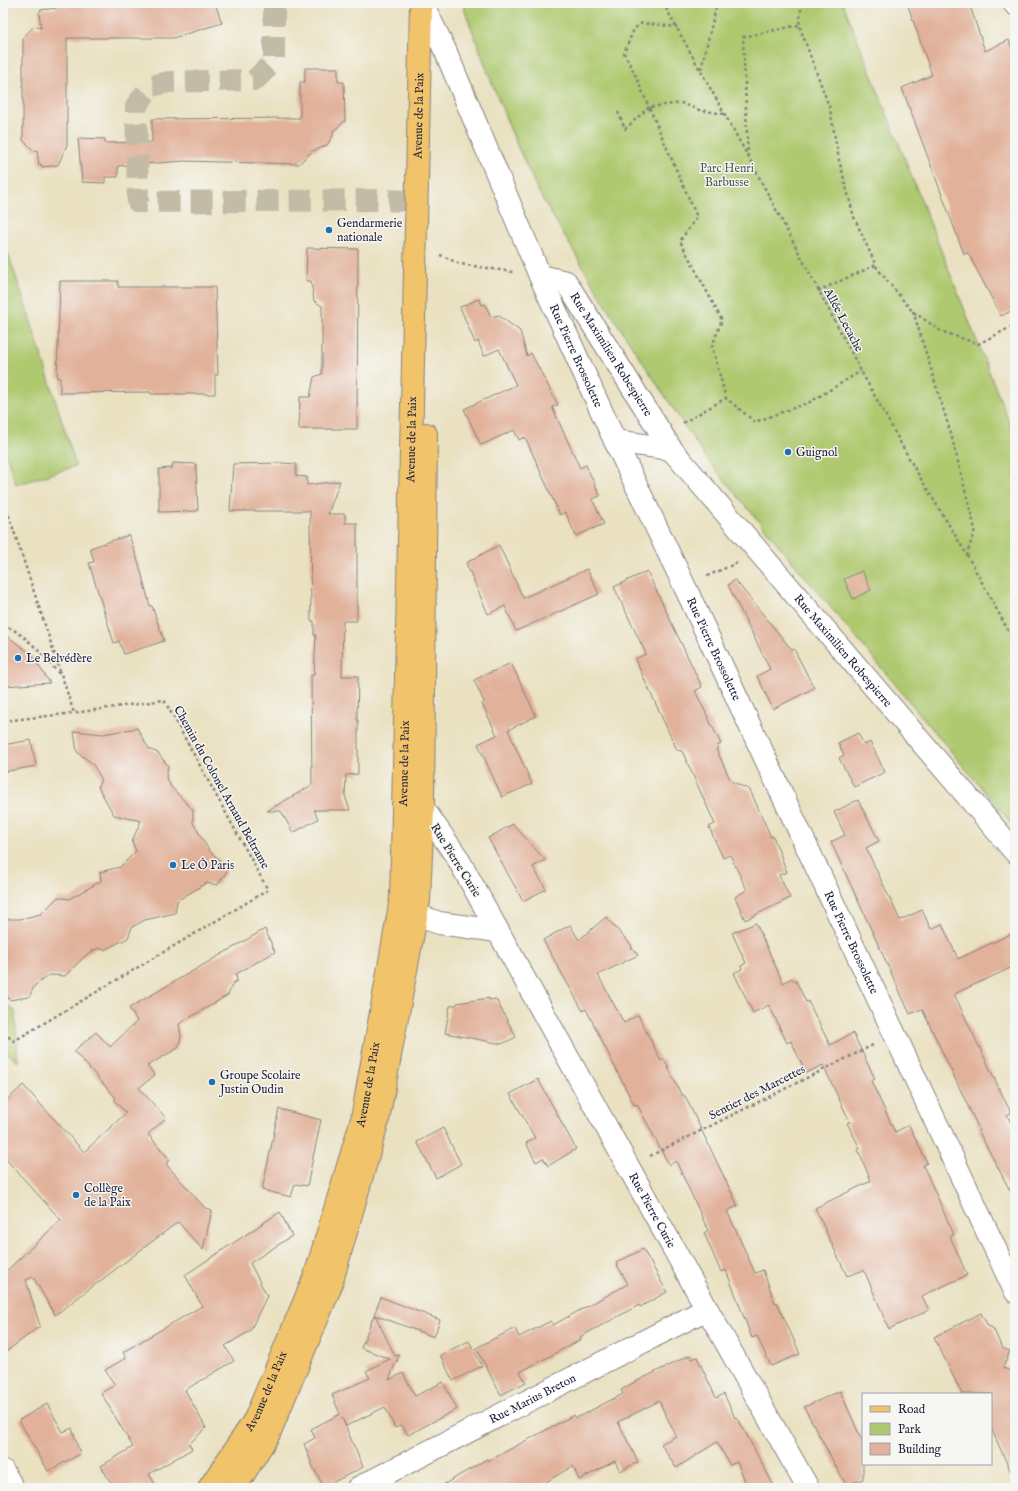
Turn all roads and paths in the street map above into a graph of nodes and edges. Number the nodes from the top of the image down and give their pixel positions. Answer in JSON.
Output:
{"nodes":[{"id":1,"x":421,"y":3,"type":"edge"},
{"id":2,"x":663,"y":3,"type":"edge"},
{"id":3,"x":717,"y":3,"type":"edge"},
{"id":4,"x":802,"y":3,"type":"edge"},
{"id":5,"x":799,"y":25,"type":"junction"},
{"id":6,"x":677,"y":27,"type":"junction"},
{"id":7,"x":701,"y":70,"type":"junction"},
{"id":8,"x":649,"y":107,"type":"junction"},
{"id":9,"x":618,"y":112,"type":"dead end"},
{"id":10,"x":725,"y":114,"type":"junction"},
{"id":11,"x":748,"y":158,"type":"junction"},
{"id":12,"x":427,"y":249,"type":"junction"},
{"id":13,"x":876,"y":265,"type":"junction"},
{"id":14,"x":540,"y":276,"type":"junction"},
{"id":15,"x":818,"y":291,"type":"junction"},
{"id":16,"x":912,"y":311,"type":"junction"},
{"id":17,"x":1011,"y":326,"type":"dead end"},
{"id":18,"x":861,"y":371,"type":"junction"},
{"id":19,"x":726,"y":398,"type":"junction"},
{"id":20,"x":683,"y":423,"type":"dead end"},
{"id":21,"x":615,"y":441,"type":"junction"},
{"id":22,"x":671,"y":449,"type":"junction"},
{"id":23,"x":3,"y":498,"type":"edge"},
{"id":24,"x":760,"y":553,"type":"junction"},
{"id":25,"x":967,"y":555,"type":"junction"},
{"id":26,"x":684,"y":585,"type":"junction"},
{"id":27,"x":3,"y":625,"type":"edge"},
{"id":28,"x":1015,"y":642,"type":"edge"},
{"id":29,"x":62,"y":678,"type":"junction"},
{"id":30,"x":74,"y":713,"type":"junction"},
{"id":31,"x":3,"y":721,"type":"edge"},
{"id":32,"x":413,"y":805,"type":"junction"},
{"id":33,"x":1015,"y":852,"type":"edge"},
{"id":34,"x":401,"y":899,"type":"junction"},
{"id":35,"x":416,"y":915,"type":"junction"},
{"id":36,"x":498,"y":931,"type":"junction"},
{"id":37,"x":3,"y":1033,"type":"edge"},
{"id":38,"x":895,"y":1034,"type":"junction"},
{"id":39,"x":628,"y":1167,"type":"junction"},
{"id":40,"x":1015,"y":1291,"type":"edge"},
{"id":41,"x":706,"y":1309,"type":"junction"},
{"id":42,"x":3,"y":1471,"type":"edge"},
{"id":43,"x":13,"y":1488,"type":"edge"},
{"id":44,"x":209,"y":1488,"type":"edge"},
{"id":45,"x":235,"y":1488,"type":"edge"},
{"id":46,"x":358,"y":1488,"type":"edge"},
{"id":47,"x":808,"y":1488,"type":"edge"}],
"edges":[{"from":1,"to":12,"type":"main road","name":"Avenue de la Paix"},
{"from":1,"to":14,"type":"street","name":"Rue Pierre Brossolette"},
{"from":1,"to":32,"type":"main road","name":"Avenue de la Paix"},
{"from":2,"to":6,"type":"path","name":"Allée Lecache"},
{"from":3,"to":7,"type":"path"},
{"from":4,"to":5,"type":"path"},
{"from":5,"to":11,"type":"path"},
{"from":5,"to":13,"type":"path"},
{"from":6,"to":7,"type":"path","name":"Allée Lecache"},
{"from":6,"to":8,"type":"path"},
{"from":7,"to":10,"type":"path","name":"Allée Lecache"},
{"from":8,"to":9,"type":"path"},
{"from":8,"to":10,"type":"path"},
{"from":8,"to":19,"type":"path"},
{"from":10,"to":11,"type":"path","name":"Allée Lecache"},
{"from":11,"to":15,"type":"path","name":"Allée Lecache"},
{"from":12,"to":14,"type":"path"},
{"from":12,"to":32,"type":"main road","name":"Avenue de la Paix"},
{"from":13,"to":15,"type":"path"},
{"from":13,"to":16,"type":"path"},
{"from":14,"to":21,"type":"street","name":"Rue Pierre Brossolette"},
{"from":14,"to":22,"type":"street","name":"Rue Maximilien Robespierre"},
{"from":15,"to":18,"type":"path","name":"Allée Lecache"},
{"from":16,"to":17,"type":"path"},
{"from":16,"to":25,"type":"path"},
{"from":18,"to":19,"type":"path"},
{"from":18,"to":25,"type":"path","name":"Allée Lecache"},
{"from":19,"to":20,"type":"path"},
{"from":21,"to":22,"type":"street"},
{"from":21,"to":26,"type":"street","name":"Rue Pierre Brossolette"},
{"from":22,"to":24,"type":"street","name":"Rue Maximilien Robespierre"},
{"from":23,"to":29,"type":"path"},
{"from":24,"to":26,"type":"path"},
{"from":24,"to":33,"type":"street","name":"Rue Maximilien Robespierre"},
{"from":25,"to":28,"type":"path","name":"Allée Lecache"},
{"from":26,"to":38,"type":"street","name":"Rue Pierre Brossolette"},
{"from":27,"to":29,"type":"path"},
{"from":29,"to":30,"type":"path"},
{"from":30,"to":31,"type":"path"},
{"from":30,"to":37,"type":"path","name":"Chemin du Colonel Arnaud Beltrame"},
{"from":32,"to":34,"type":"main road","name":"Avenue de la Paix"},
{"from":32,"to":35,"type":"main road","name":"Avenue de la Paix"},
{"from":32,"to":36,"type":"street","name":"Rue Pierre Curie"},
{"from":34,"to":35,"type":"street"},
{"from":34,"to":44,"type":"main road","name":"Avenue de la Paix"},
{"from":35,"to":36,"type":"street"},
{"from":35,"to":45,"type":"main road","name":"Avenue de la Paix"},
{"from":36,"to":39,"type":"street","name":"Rue Pierre Curie"},
{"from":38,"to":39,"type":"path","name":"Sentier des Marcettes"},
{"from":38,"to":40,"type":"street","name":"Rue Pierre Brossolette"},
{"from":39,"to":41,"type":"street","name":"Rue Pierre Curie"},
{"from":41,"to":46,"type":"street","name":"Rue Marius Breton"},
{"from":41,"to":47,"type":"street","name":"Rue Pierre Curie"},
{"from":42,"to":43,"type":"street"}]}
